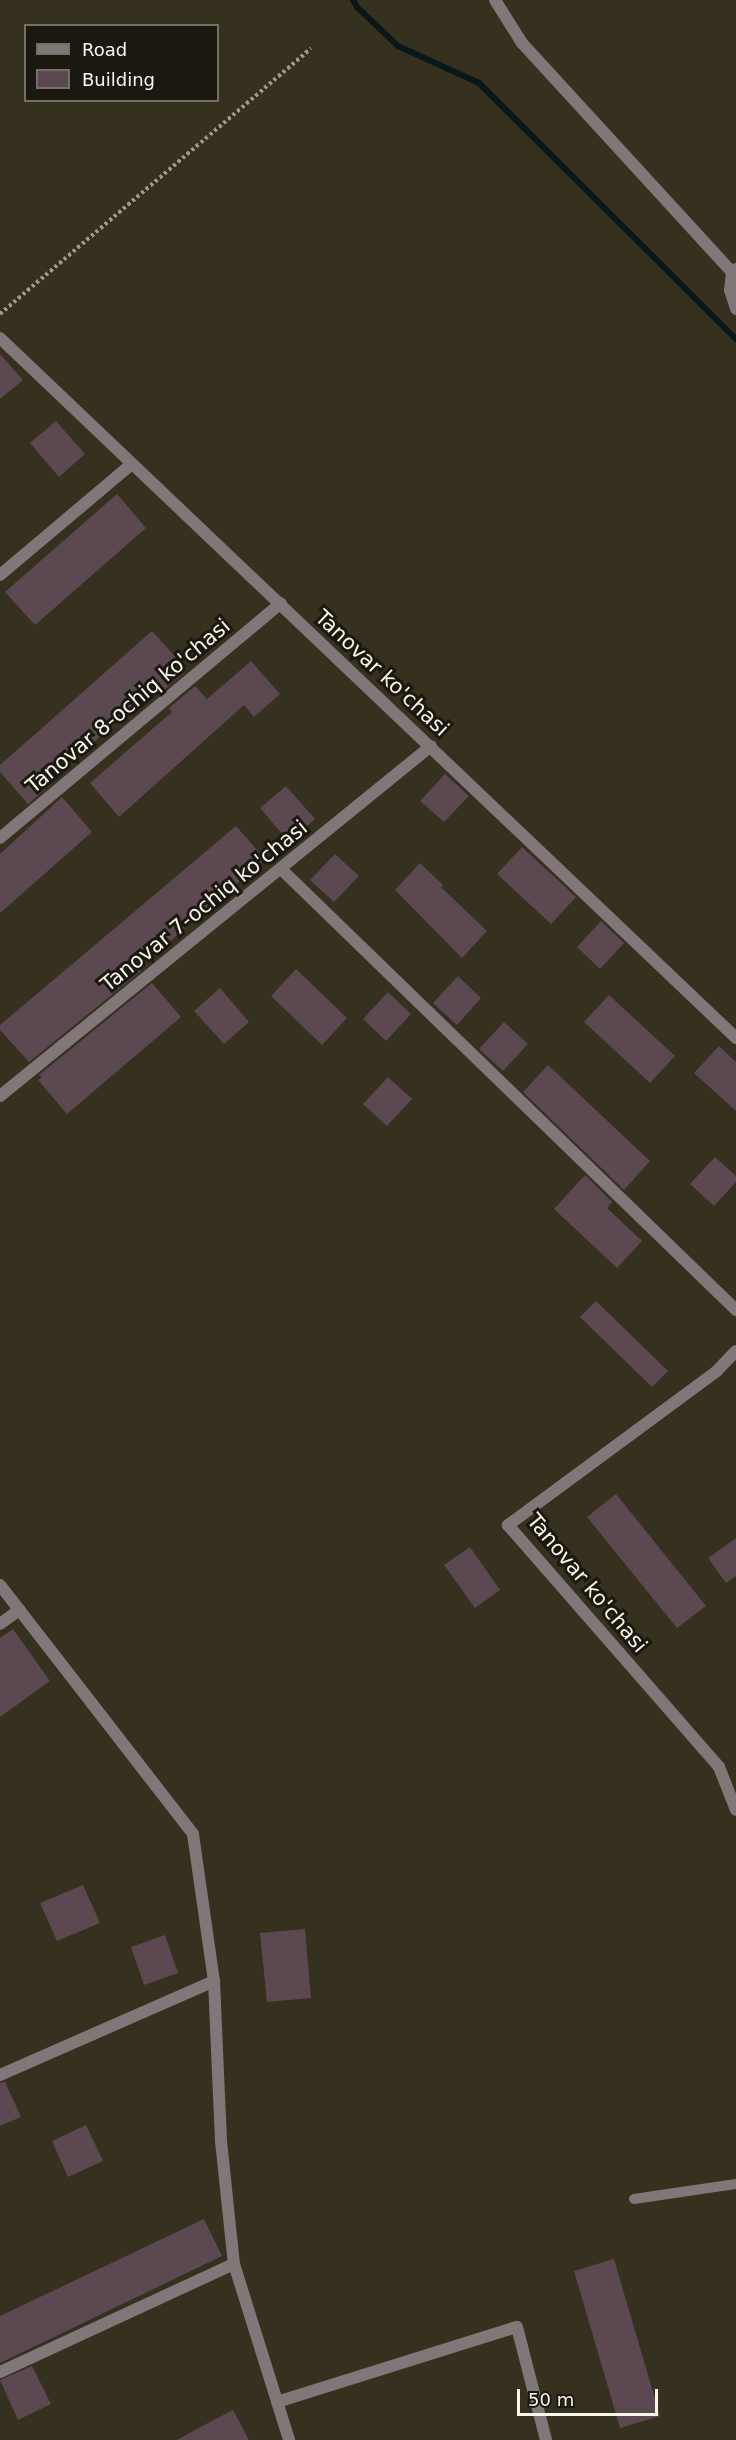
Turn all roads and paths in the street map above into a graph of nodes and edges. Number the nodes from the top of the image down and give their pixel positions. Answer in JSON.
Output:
{"nodes":[{"id":1,"x":495,"y":0,"type":"edge"},
{"id":2,"x":311,"y":48,"type":"dead end"},
{"id":3,"x":734,"y":271,"type":"edge"},
{"id":4,"x":736,"y":309,"type":"edge"},
{"id":5,"x":0,"y":314,"type":"edge"},
{"id":6,"x":0,"y":338,"type":"edge"},
{"id":7,"x":132,"y":464,"type":"junction"},
{"id":8,"x":0,"y":575,"type":"edge"},
{"id":9,"x":280,"y":603,"type":"junction"},
{"id":10,"x":431,"y":746,"type":"junction"},
{"id":11,"x":0,"y":838,"type":"edge"},
{"id":12,"x":281,"y":869,"type":"junction"},
{"id":13,"x":736,"y":1038,"type":"edge"},
{"id":14,"x":0,"y":1095,"type":"edge"},
{"id":15,"x":736,"y":1310,"type":"edge"},
{"id":16,"x":736,"y":1351,"type":"edge"},
{"id":17,"x":0,"y":1585,"type":"edge"},
{"id":18,"x":19,"y":1610,"type":"junction"},
{"id":19,"x":0,"y":1624,"type":"edge"},
{"id":20,"x":736,"y":1810,"type":"edge"},
{"id":21,"x":214,"y":1981,"type":"junction"},
{"id":22,"x":0,"y":2074,"type":"edge"},
{"id":23,"x":736,"y":2184,"type":"edge"},
{"id":24,"x":634,"y":2199,"type":"dead end"},
{"id":25,"x":234,"y":2264,"type":"junction"},
{"id":26,"x":0,"y":2372,"type":"edge"},
{"id":27,"x":277,"y":2402,"type":"junction"},
{"id":28,"x":289,"y":2440,"type":"edge"},
{"id":29,"x":546,"y":2440,"type":"edge"}],
"edges":[{"from":1,"to":3,"type":"street"},
{"from":2,"to":5,"type":"path"},
{"from":3,"to":4,"type":"street"},
{"from":6,"to":7,"type":"street","name":"Tanovar ko'chasi"},
{"from":7,"to":8,"type":"street"},
{"from":7,"to":9,"type":"street","name":"Tanovar ko'chasi"},
{"from":9,"to":10,"type":"street","name":"Tanovar ko'chasi"},
{"from":9,"to":11,"type":"street","name":"Tanovar 8-ochiq ko'chasi"},
{"from":10,"to":12,"type":"street","name":"Tanovar 7-ochiq ko'chasi"},
{"from":10,"to":13,"type":"street","name":"Tanovar ko'chasi"},
{"from":12,"to":14,"type":"street","name":"Tanovar 7-ochiq ko'chasi"},
{"from":12,"to":15,"type":"street"},
{"from":16,"to":20,"type":"street","name":"Tanovar ko'chasi"},
{"from":17,"to":18,"type":"street"},
{"from":18,"to":19,"type":"street"},
{"from":18,"to":21,"type":"street"},
{"from":21,"to":22,"type":"street"},
{"from":21,"to":25,"type":"street"},
{"from":23,"to":24,"type":"lane"},
{"from":25,"to":26,"type":"street"},
{"from":25,"to":27,"type":"street"},
{"from":27,"to":28,"type":"street"},
{"from":27,"to":29,"type":"street"}]}
